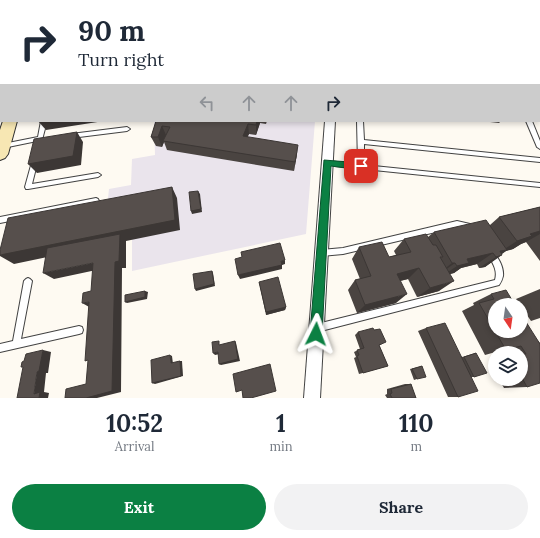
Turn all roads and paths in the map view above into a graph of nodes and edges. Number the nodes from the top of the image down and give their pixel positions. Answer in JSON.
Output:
{"nodes":[{"id":1,"x":10,"y":122,"type":"edge"},
{"id":2,"x":44,"y":122,"type":"edge"},
{"id":3,"x":330,"y":122,"type":"edge"},
{"id":4,"x":360,"y":122,"type":"edge"},
{"id":5,"x":529,"y":122,"type":"edge"},
{"id":6,"x":127,"y":129,"type":"dead end"},
{"id":7,"x":62,"y":137,"type":"edge"},
{"id":8,"x":47,"y":138,"type":"edge"},
{"id":9,"x":40,"y":139,"type":"junction"},
{"id":10,"x":361,"y":142,"type":"junction"},
{"id":11,"x":2,"y":145,"type":"edge"},
{"id":12,"x":38,"y":146,"type":"edge"},
{"id":13,"x":540,"y":147,"type":"edge"},
{"id":14,"x":37,"y":153,"type":"edge"},
{"id":15,"x":540,"y":160,"type":"edge"},
{"id":16,"x":327,"y":163,"type":"junction"},
{"id":17,"x":361,"y":166,"type":"junction"},
{"id":18,"x":98,"y":175,"type":"dead end"},
{"id":19,"x":540,"y":185,"type":"edge"},
{"id":20,"x":96,"y":201,"type":"edge"},
{"id":21,"x":0,"y":220,"type":"edge"},
{"id":22,"x":476,"y":231,"type":"edge"},
{"id":23,"x":488,"y":248,"type":"edge"},
{"id":24,"x":321,"y":253,"type":"junction"},
{"id":25,"x":28,"y":281,"type":"dead end"},
{"id":26,"x":316,"y":328,"type":"junction"},
{"id":27,"x":79,"y":330,"type":"dead end"},
{"id":28,"x":16,"y":345,"type":"junction"},
{"id":29,"x":0,"y":348,"type":"edge"},
{"id":30,"x":312,"y":398,"type":"edge"}],
"edges":[{"from":1,"to":11,"type":"main road"},
{"from":2,"to":9,"type":"lane"},
{"from":3,"to":16,"type":"street"},
{"from":4,"to":10,"type":"lane"},
{"from":5,"to":13,"type":"lane"},
{"from":6,"to":7,"type":"lane"},
{"from":8,"to":9,"type":"lane"},
{"from":9,"to":11,"type":"lane"},
{"from":9,"to":12,"type":"lane"},
{"from":10,"to":15,"type":"lane"},
{"from":10,"to":17,"type":"lane"},
{"from":14,"to":18,"type":"lane"},
{"from":16,"to":17,"type":"lane"},
{"from":16,"to":24,"type":"street"},
{"from":17,"to":19,"type":"lane"},
{"from":20,"to":21,"type":"lane"},
{"from":22,"to":24,"type":"lane"},
{"from":23,"to":26,"type":"lane"},
{"from":24,"to":26,"type":"street"},
{"from":25,"to":28,"type":"lane"},
{"from":26,"to":30,"type":"street"},
{"from":27,"to":28,"type":"lane"},
{"from":28,"to":29,"type":"lane"}]}
